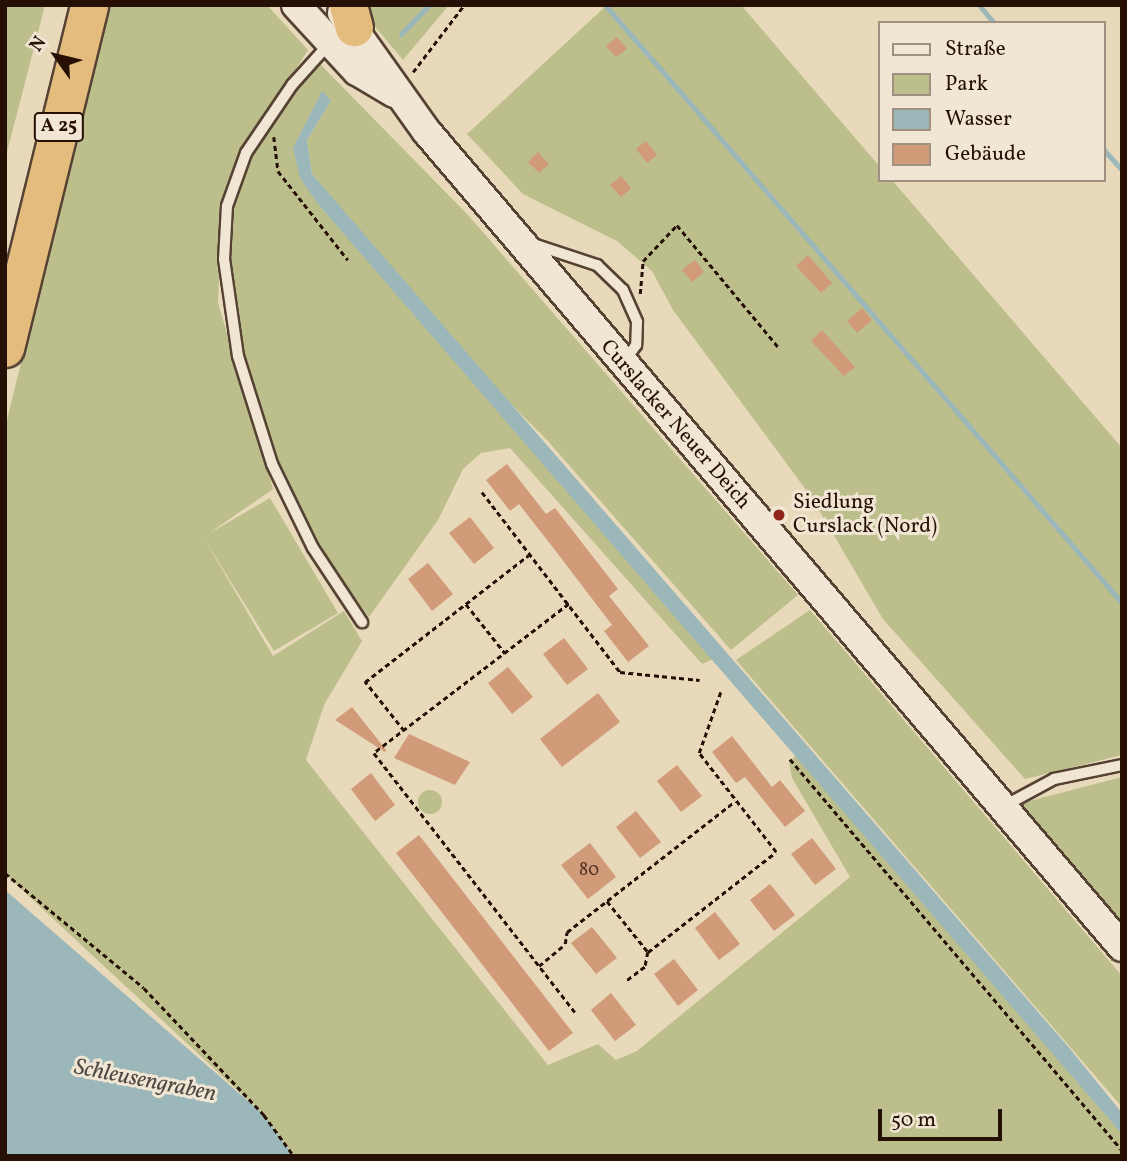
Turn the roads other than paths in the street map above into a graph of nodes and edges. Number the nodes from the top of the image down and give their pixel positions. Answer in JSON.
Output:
{"nodes":[{"id":1,"x":65,"y":5,"type":"edge"},
{"id":2,"x":89,"y":5,"type":"edge"},
{"id":3,"x":296,"y":5,"type":"edge"},
{"id":4,"x":342,"y":20,"type":"edge"},
{"id":5,"x":517,"y":240,"type":"junction"},
{"id":6,"x":5,"y":242,"type":"edge"},
{"id":7,"x":5,"y":348,"type":"edge"},
{"id":8,"x":623,"y":364,"type":"junction"},
{"id":9,"x":362,"y":622,"type":"dead end"},
{"id":10,"x":1122,"y":765,"type":"edge"},
{"id":11,"x":1003,"y":807,"type":"junction"},
{"id":12,"x":1122,"y":947,"type":"edge"}],
"edges":[{"from":1,"to":6,"type":"highway","number":"A 25"},
{"from":2,"to":7,"type":"highway","number":"A 25"},
{"from":3,"to":4,"type":"street","name":"Curslacker Neuer Deich"},
{"from":4,"to":5,"type":"street","name":"Curslacker Neuer Deich"},
{"from":4,"to":9,"type":"lane"},
{"from":5,"to":8,"type":"street","name":"Curslacker Neuer Deich"},
{"from":5,"to":8,"type":"lane"},
{"from":8,"to":11,"type":"street","name":"Curslacker Neuer Deich"},
{"from":10,"to":11,"type":"lane"},
{"from":11,"to":12,"type":"street","name":"Curslacker Neuer Deich"}]}
